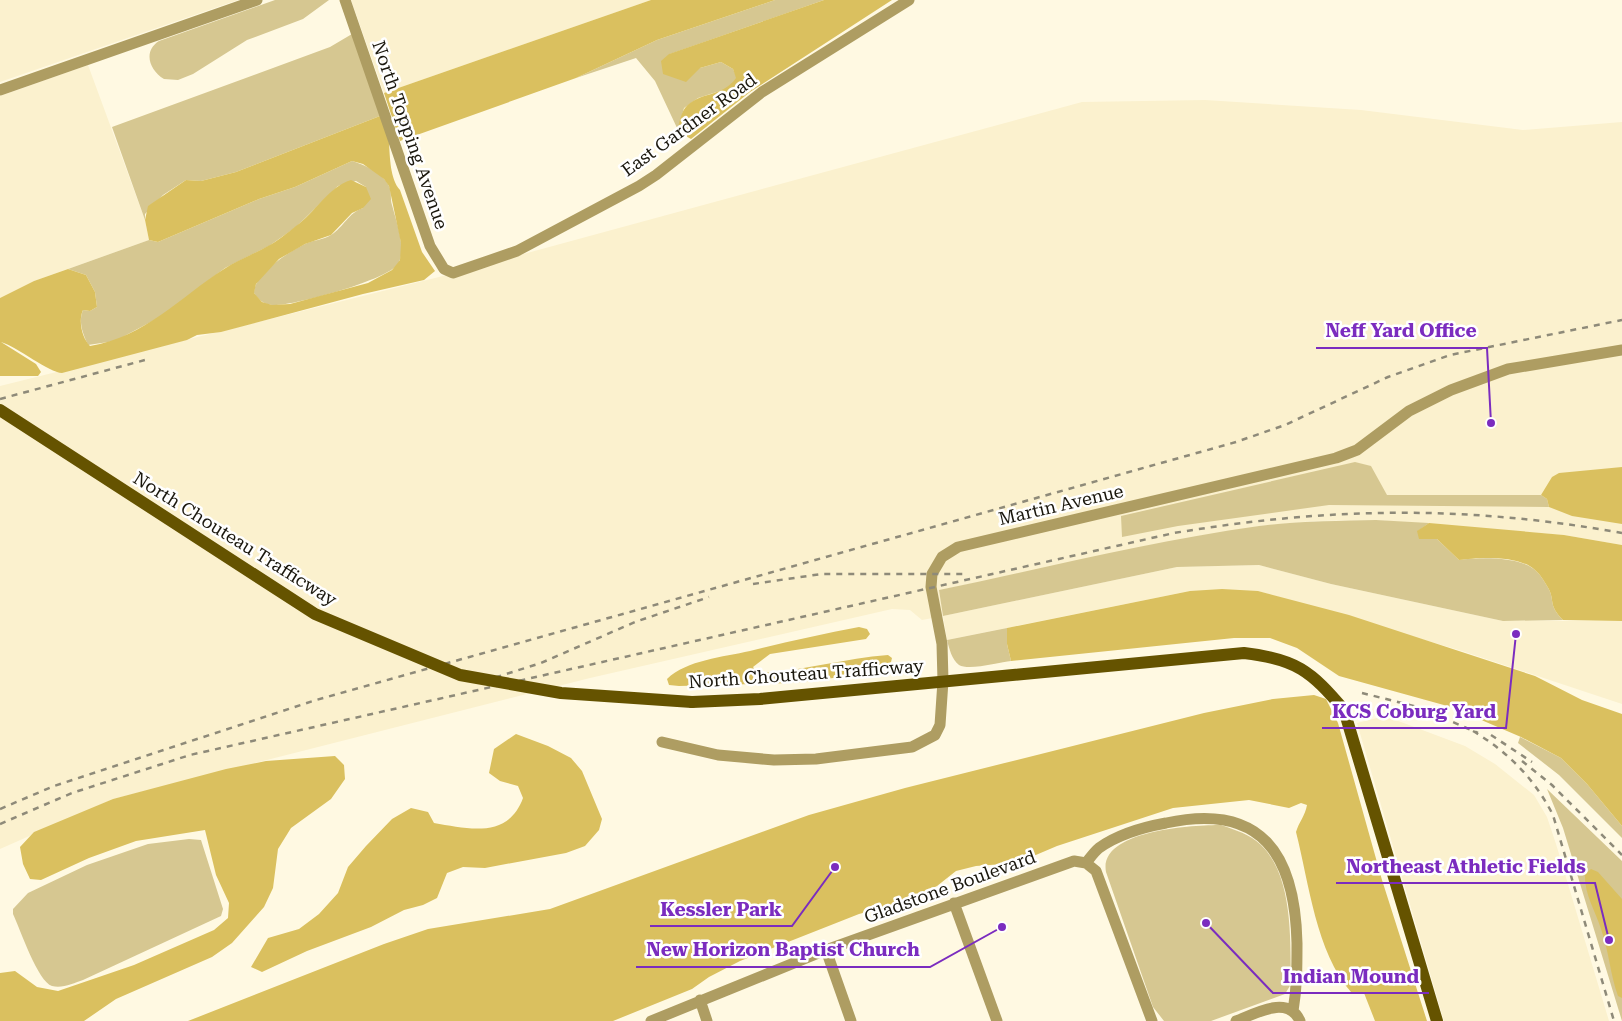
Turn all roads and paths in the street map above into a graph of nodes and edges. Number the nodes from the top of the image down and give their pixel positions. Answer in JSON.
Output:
{"nodes":[{"id":1,"x":257,"y":0,"type":"edge"},
{"id":2,"x":345,"y":0,"type":"edge"},
{"id":3,"x":909,"y":0,"type":"edge"},
{"id":4,"x":0,"y":90,"type":"edge"},
{"id":5,"x":453,"y":272,"type":"joint"},
{"id":6,"x":1622,"y":350,"type":"edge"},
{"id":7,"x":0,"y":410,"type":"edge"},
{"id":8,"x":943,"y":681,"type":"junction"},
{"id":9,"x":662,"y":742,"type":"dead end"},
{"id":10,"x":1086,"y":863,"type":"junction"},
{"id":11,"x":954,"y":903,"type":"junction"},
{"id":12,"x":826,"y":950,"type":"junction"},
{"id":13,"x":700,"y":1000,"type":"junction"},
{"id":14,"x":1296,"y":1016,"type":"edge"},
{"id":15,"x":651,"y":1021,"type":"edge"},
{"id":16,"x":707,"y":1021,"type":"edge"},
{"id":17,"x":851,"y":1021,"type":"edge"},
{"id":18,"x":997,"y":1021,"type":"edge"},
{"id":19,"x":1152,"y":1021,"type":"edge"},
{"id":20,"x":1236,"y":1021,"type":"edge"},
{"id":21,"x":1437,"y":1021,"type":"edge"}],
"edges":[{"from":1,"to":4,"type":"street"},
{"from":2,"to":5,"type":"street","name":"North Topping Avenue"},
{"from":3,"to":5,"type":"street","name":"East Gardner Road"},
{"from":6,"to":8,"type":"street","name":"Martin Avenue"},
{"from":7,"to":8,"type":"main road","name":"North Chouteau Trafficway","bridge":true},
{"from":8,"to":9,"type":"street","name":"Martin Avenue"},
{"from":8,"to":21,"type":"main road","name":"North Chouteau Trafficway"},
{"from":10,"to":11,"type":"street","name":"Gladstone Boulevard"},
{"from":10,"to":14,"type":"street"},
{"from":10,"to":19,"type":"street"},
{"from":11,"to":12,"type":"street","name":"Gladstone Boulevard"},
{"from":11,"to":18,"type":"street"},
{"from":12,"to":13,"type":"street","name":"Gladstone Boulevard"},
{"from":12,"to":17,"type":"street"},
{"from":13,"to":15,"type":"street","name":"Gladstone Boulevard"},
{"from":13,"to":16,"type":"street"},
{"from":14,"to":20,"type":"street"}]}
